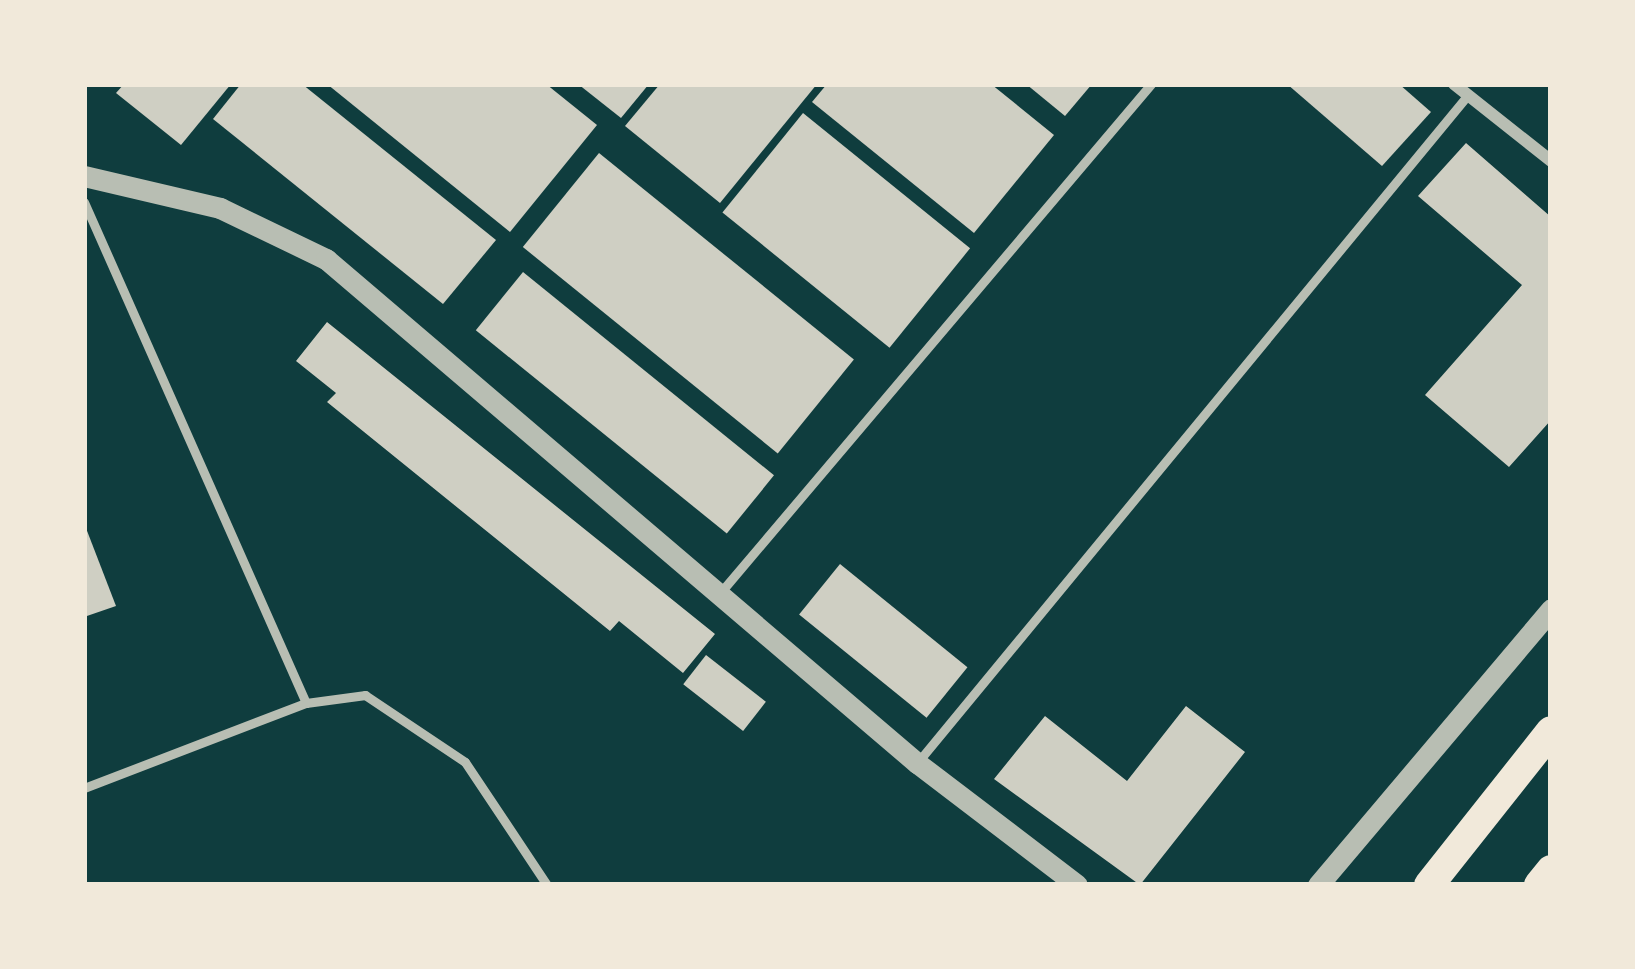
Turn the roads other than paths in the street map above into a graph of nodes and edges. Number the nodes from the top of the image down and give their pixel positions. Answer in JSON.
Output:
{"nodes":[{"id":1,"x":1150,"y":84,"type":"edge"},
{"id":2,"x":1454,"y":84,"type":"edge"},
{"id":3,"x":1467,"y":96,"type":"junction"},
{"id":4,"x":1551,"y":161,"type":"edge"},
{"id":5,"x":84,"y":176,"type":"edge"},
{"id":6,"x":84,"y":202,"type":"edge"},
{"id":7,"x":718,"y":596,"type":"junction"},
{"id":8,"x":1551,"y":609,"type":"edge"},
{"id":9,"x":306,"y":703,"type":"junction"},
{"id":10,"x":1551,"y":731,"type":"edge"},
{"id":11,"x":917,"y":763,"type":"junction"},
{"id":12,"x":84,"y":788,"type":"edge"},
{"id":13,"x":1551,"y":870,"type":"edge"},
{"id":14,"x":547,"y":885,"type":"edge"},
{"id":15,"x":1077,"y":885,"type":"edge"},
{"id":16,"x":1318,"y":885,"type":"edge"},
{"id":17,"x":1429,"y":885,"type":"edge"},
{"id":18,"x":1539,"y":885,"type":"edge"}],
"edges":[{"from":1,"to":7,"type":"lane"},
{"from":2,"to":3,"type":"street"},
{"from":3,"to":4,"type":"street"},
{"from":3,"to":11,"type":"lane"},
{"from":5,"to":7,"type":"street"},
{"from":6,"to":9,"type":"lane"},
{"from":7,"to":11,"type":"street"},
{"from":8,"to":16,"type":"street"},
{"from":9,"to":12,"type":"lane"},
{"from":9,"to":14,"type":"lane"},
{"from":10,"to":17,"type":"main road"},
{"from":11,"to":15,"type":"street"},
{"from":13,"to":18,"type":"main road"}]}
